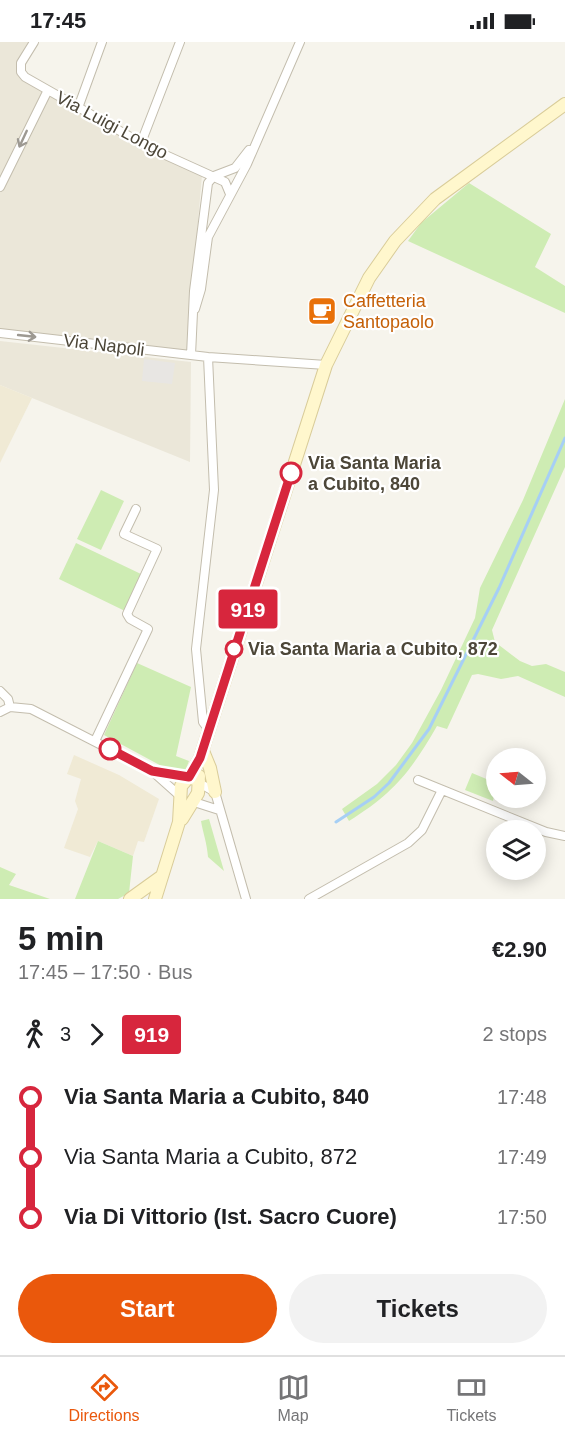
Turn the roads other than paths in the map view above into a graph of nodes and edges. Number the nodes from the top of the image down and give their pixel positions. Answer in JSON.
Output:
{"nodes":[{"id":1,"x":34,"y":42,"type":"edge"},
{"id":2,"x":102,"y":42,"type":"edge"},
{"id":3,"x":180,"y":42,"type":"edge"},
{"id":4,"x":300,"y":42,"type":"edge"},
{"id":5,"x":47,"y":92,"type":"junction"},
{"id":6,"x":565,"y":104,"type":"edge"},
{"id":7,"x":78,"y":108,"type":"junction"},
{"id":8,"x":259,"y":137,"type":"junction"},
{"id":9,"x":141,"y":143,"type":"junction"},
{"id":10,"x":214,"y":176,"type":"junction"},
{"id":11,"x":0,"y":187,"type":"edge"},
{"id":12,"x":230,"y":194,"type":"junction"},
{"id":13,"x":202,"y":219,"type":"junction"},
{"id":14,"x":214,"y":225,"type":"junction"},
{"id":15,"x":195,"y":309,"type":"junction"},
{"id":16,"x":0,"y":333,"type":"edge"},
{"id":17,"x":191,"y":355,"type":"junction"},
{"id":18,"x":208,"y":357,"type":"junction"},
{"id":19,"x":326,"y":365,"type":"junction"},
{"id":20,"x":136,"y":508,"type":"dead end"},
{"id":21,"x":0,"y":691,"type":"edge"},
{"id":22,"x":0,"y":703,"type":"edge"},
{"id":23,"x":10,"y":707,"type":"junction"},
{"id":24,"x":0,"y":712,"type":"edge"},
{"id":25,"x":209,"y":730,"type":"junction"},
{"id":26,"x":95,"y":741,"type":"junction"},
{"id":27,"x":201,"y":754,"type":"junction"},
{"id":28,"x":152,"y":771,"type":"junction"},
{"id":29,"x":193,"y":780,"type":"junction"},
{"id":30,"x":418,"y":780,"type":"dead end"},
{"id":31,"x":442,"y":790,"type":"junction"},
{"id":32,"x":215,"y":792,"type":"junction"},
{"id":33,"x":184,"y":799,"type":"junction"},
{"id":34,"x":219,"y":810,"type":"junction"},
{"id":35,"x":565,"y":836,"type":"edge"},
{"id":36,"x":162,"y":876,"type":"junction"},
{"id":37,"x":130,"y":899,"type":"edge"},
{"id":38,"x":155,"y":899,"type":"edge"},
{"id":39,"x":246,"y":899,"type":"edge"},
{"id":40,"x":309,"y":899,"type":"edge"}],
"edges":[{"from":1,"to":5,"type":"street","name":"Via Luigi Longo"},
{"from":2,"to":7,"type":"street"},
{"from":3,"to":9,"type":"street"},
{"from":4,"to":8,"type":"street"},
{"from":5,"to":7,"type":"street","name":"Via Luigi Longo"},
{"from":5,"to":11,"type":"street","one_way":true},
{"from":6,"to":19,"type":"main road"},
{"from":7,"to":9,"type":"street","name":"Via Luigi Longo"},
{"from":8,"to":10,"type":"street"},
{"from":8,"to":12,"type":"street"},
{"from":9,"to":10,"type":"street","name":"Via Luigi Longo"},
{"from":10,"to":12,"type":"street","name":"Via Luigi Longo"},
{"from":10,"to":13,"type":"street"},
{"from":12,"to":14,"type":"street"},
{"from":13,"to":14,"type":"street"},
{"from":13,"to":15,"type":"street"},
{"from":14,"to":15,"type":"street"},
{"from":15,"to":17,"type":"street"},
{"from":16,"to":17,"type":"street","name":"Via Napoli","one_way":true},
{"from":17,"to":18,"type":"street","name":"Via Napoli"},
{"from":18,"to":19,"type":"street","name":"Via Napoli"},
{"from":18,"to":25,"type":"street"},
{"from":19,"to":25,"type":"main road"},
{"from":20,"to":26,"type":"street"},
{"from":21,"to":23,"type":"street"},
{"from":22,"to":23,"type":"street"},
{"from":23,"to":24,"type":"street"},
{"from":23,"to":26,"type":"street"},
{"from":25,"to":27,"type":"main road"},
{"from":26,"to":28,"type":"street"},
{"from":27,"to":29,"type":"main road"},
{"from":27,"to":32,"type":"main road"},
{"from":28,"to":29,"type":"street"},
{"from":28,"to":33,"type":"street"},
{"from":29,"to":32,"type":"street"},
{"from":29,"to":33,"type":"main road"},
{"from":29,"to":33,"type":"main road"},
{"from":30,"to":31,"type":"street"},
{"from":31,"to":35,"type":"street"},
{"from":31,"to":40,"type":"street"},
{"from":32,"to":34,"type":"street"},
{"from":33,"to":34,"type":"street"},
{"from":33,"to":36,"type":"main road"},
{"from":34,"to":39,"type":"street"},
{"from":36,"to":37,"type":"main road"},
{"from":36,"to":38,"type":"main road"}]}
